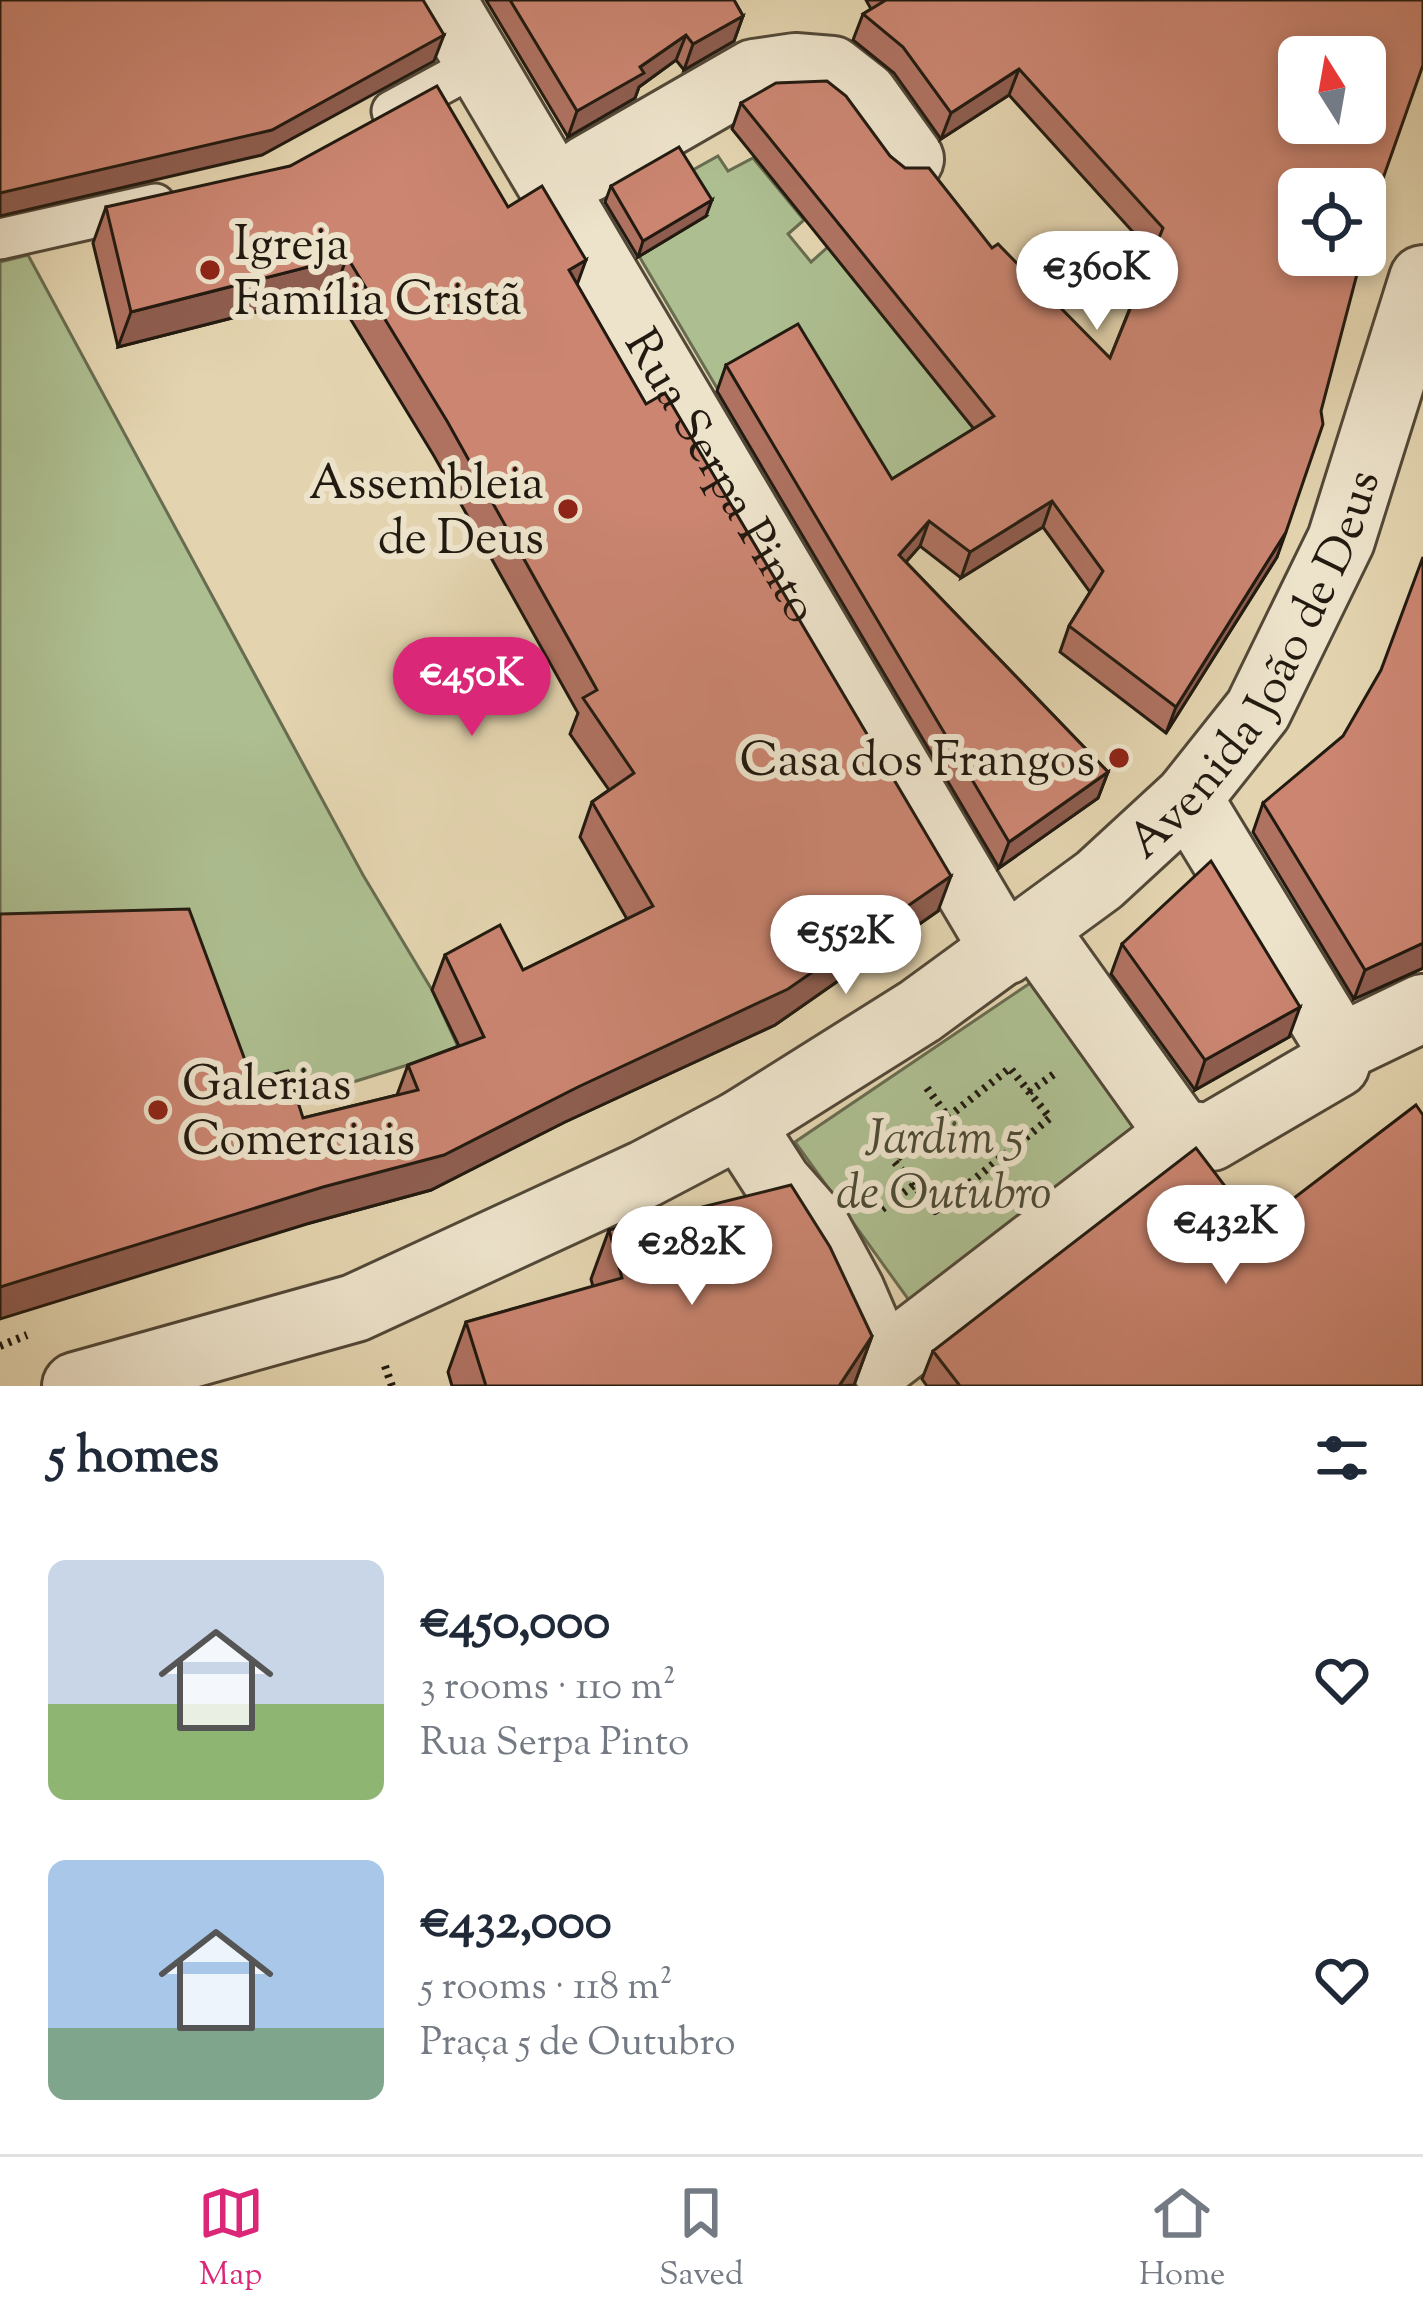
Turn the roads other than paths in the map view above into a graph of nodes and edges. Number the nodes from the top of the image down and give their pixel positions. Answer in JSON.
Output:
{"nodes":[{"id":1,"x":442,"y":0,"type":"edge"},
{"id":2,"x":482,"y":62,"type":"junction"},
{"id":3,"x":367,"y":125,"type":"edge"},
{"id":4,"x":910,"y":159,"type":"dead end"},
{"id":5,"x":587,"y":169,"type":"dead end"},
{"id":6,"x":181,"y":198,"type":"edge"},
{"id":7,"x":0,"y":239,"type":"edge"},
{"id":8,"x":1423,"y":280,"type":"edge"},
{"id":9,"x":1188,"y":798,"type":"junction"},
{"id":10,"x":1019,"y":940,"type":"junction"},
{"id":11,"x":1417,"y":1024,"type":"edge"},
{"id":12,"x":1340,"y":1048,"type":"junction"},
{"id":13,"x":740,"y":1124,"type":"junction"},
{"id":14,"x":1195,"y":1135,"type":"junction"},
{"id":15,"x":878,"y":1375,"type":"edge"},
{"id":16,"x":76,"y":1386,"type":"edge"}],
"edges":[{"from":1,"to":2,"type":"street","name":"Rua Serpa Pinto"},
{"from":2,"to":3,"type":"lane"},
{"from":2,"to":10,"type":"street","name":"Rua Serpa Pinto"},
{"from":4,"to":5,"type":"street"},
{"from":6,"to":7,"type":"lane"},
{"from":8,"to":9,"type":"street","name":"Avenida João de Deus"},
{"from":9,"to":10,"type":"street","name":"Avenida João de Deus"},
{"from":9,"to":12,"type":"street"},
{"from":10,"to":13,"type":"street","name":"Avenida João de Deus"},
{"from":10,"to":14,"type":"street","name":"Rua Serpa Pinto"},
{"from":11,"to":12,"type":"street"},
{"from":12,"to":14,"type":"street"},
{"from":13,"to":15,"type":"street"},
{"from":13,"to":16,"type":"street","name":"Avenida João de Deus"},
{"from":14,"to":15,"type":"street"}]}
